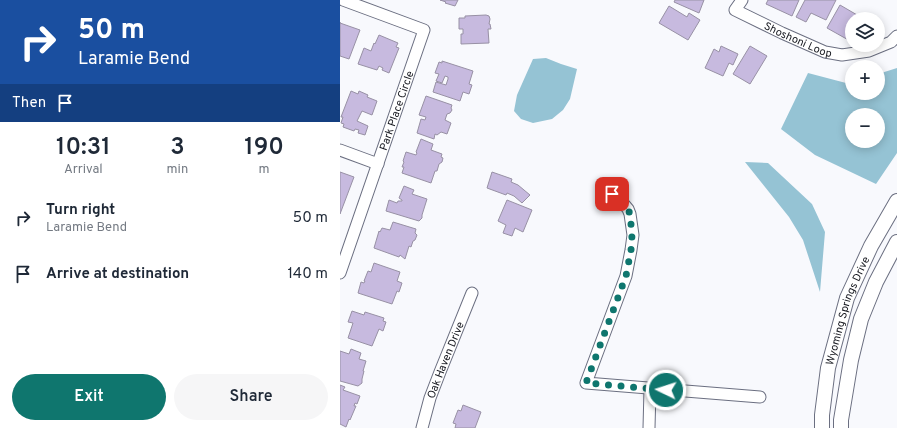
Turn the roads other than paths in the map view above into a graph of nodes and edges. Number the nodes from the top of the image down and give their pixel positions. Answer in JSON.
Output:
{"nodes":[{"id":1,"x":343,"y":0,"type":"edge"},
{"id":2,"x":742,"y":0,"type":"edge"},
{"id":3,"x":897,"y":36,"type":"edge"},
{"id":4,"x":340,"y":150,"type":"edge"},
{"id":5,"x":378,"y":164,"type":"junction"},
{"id":6,"x":612,"y":194,"type":"dead end"},
{"id":7,"x":897,"y":201,"type":"edge"},
{"id":8,"x":897,"y":242,"type":"edge"},
{"id":9,"x":340,"y":273,"type":"edge"},
{"id":10,"x":472,"y":293,"type":"dead end"},
{"id":11,"x":650,"y":388,"type":"junction"},
{"id":12,"x":760,"y":396,"type":"dead end"},
{"id":13,"x":422,"y":428,"type":"edge"},
{"id":14,"x":649,"y":428,"type":"edge"},
{"id":15,"x":822,"y":428,"type":"edge"},
{"id":16,"x":841,"y":428,"type":"edge"}],
"edges":[{"from":1,"to":5,"type":"street","name":"Park Place Circle"},
{"from":2,"to":3,"type":"street","name":"Shoshoni Loop"},
{"from":4,"to":5,"type":"street"},
{"from":5,"to":9,"type":"street","name":"Park Place Circle"},
{"from":6,"to":11,"type":"street"},
{"from":7,"to":15,"type":"street","name":"Wyoming Springs Drive"},
{"from":8,"to":16,"type":"street","name":"Wyoming Springs Drive"},
{"from":10,"to":13,"type":"street","name":"Oak Haven Drive"},
{"from":11,"to":12,"type":"street"},
{"from":11,"to":14,"type":"street"}]}
